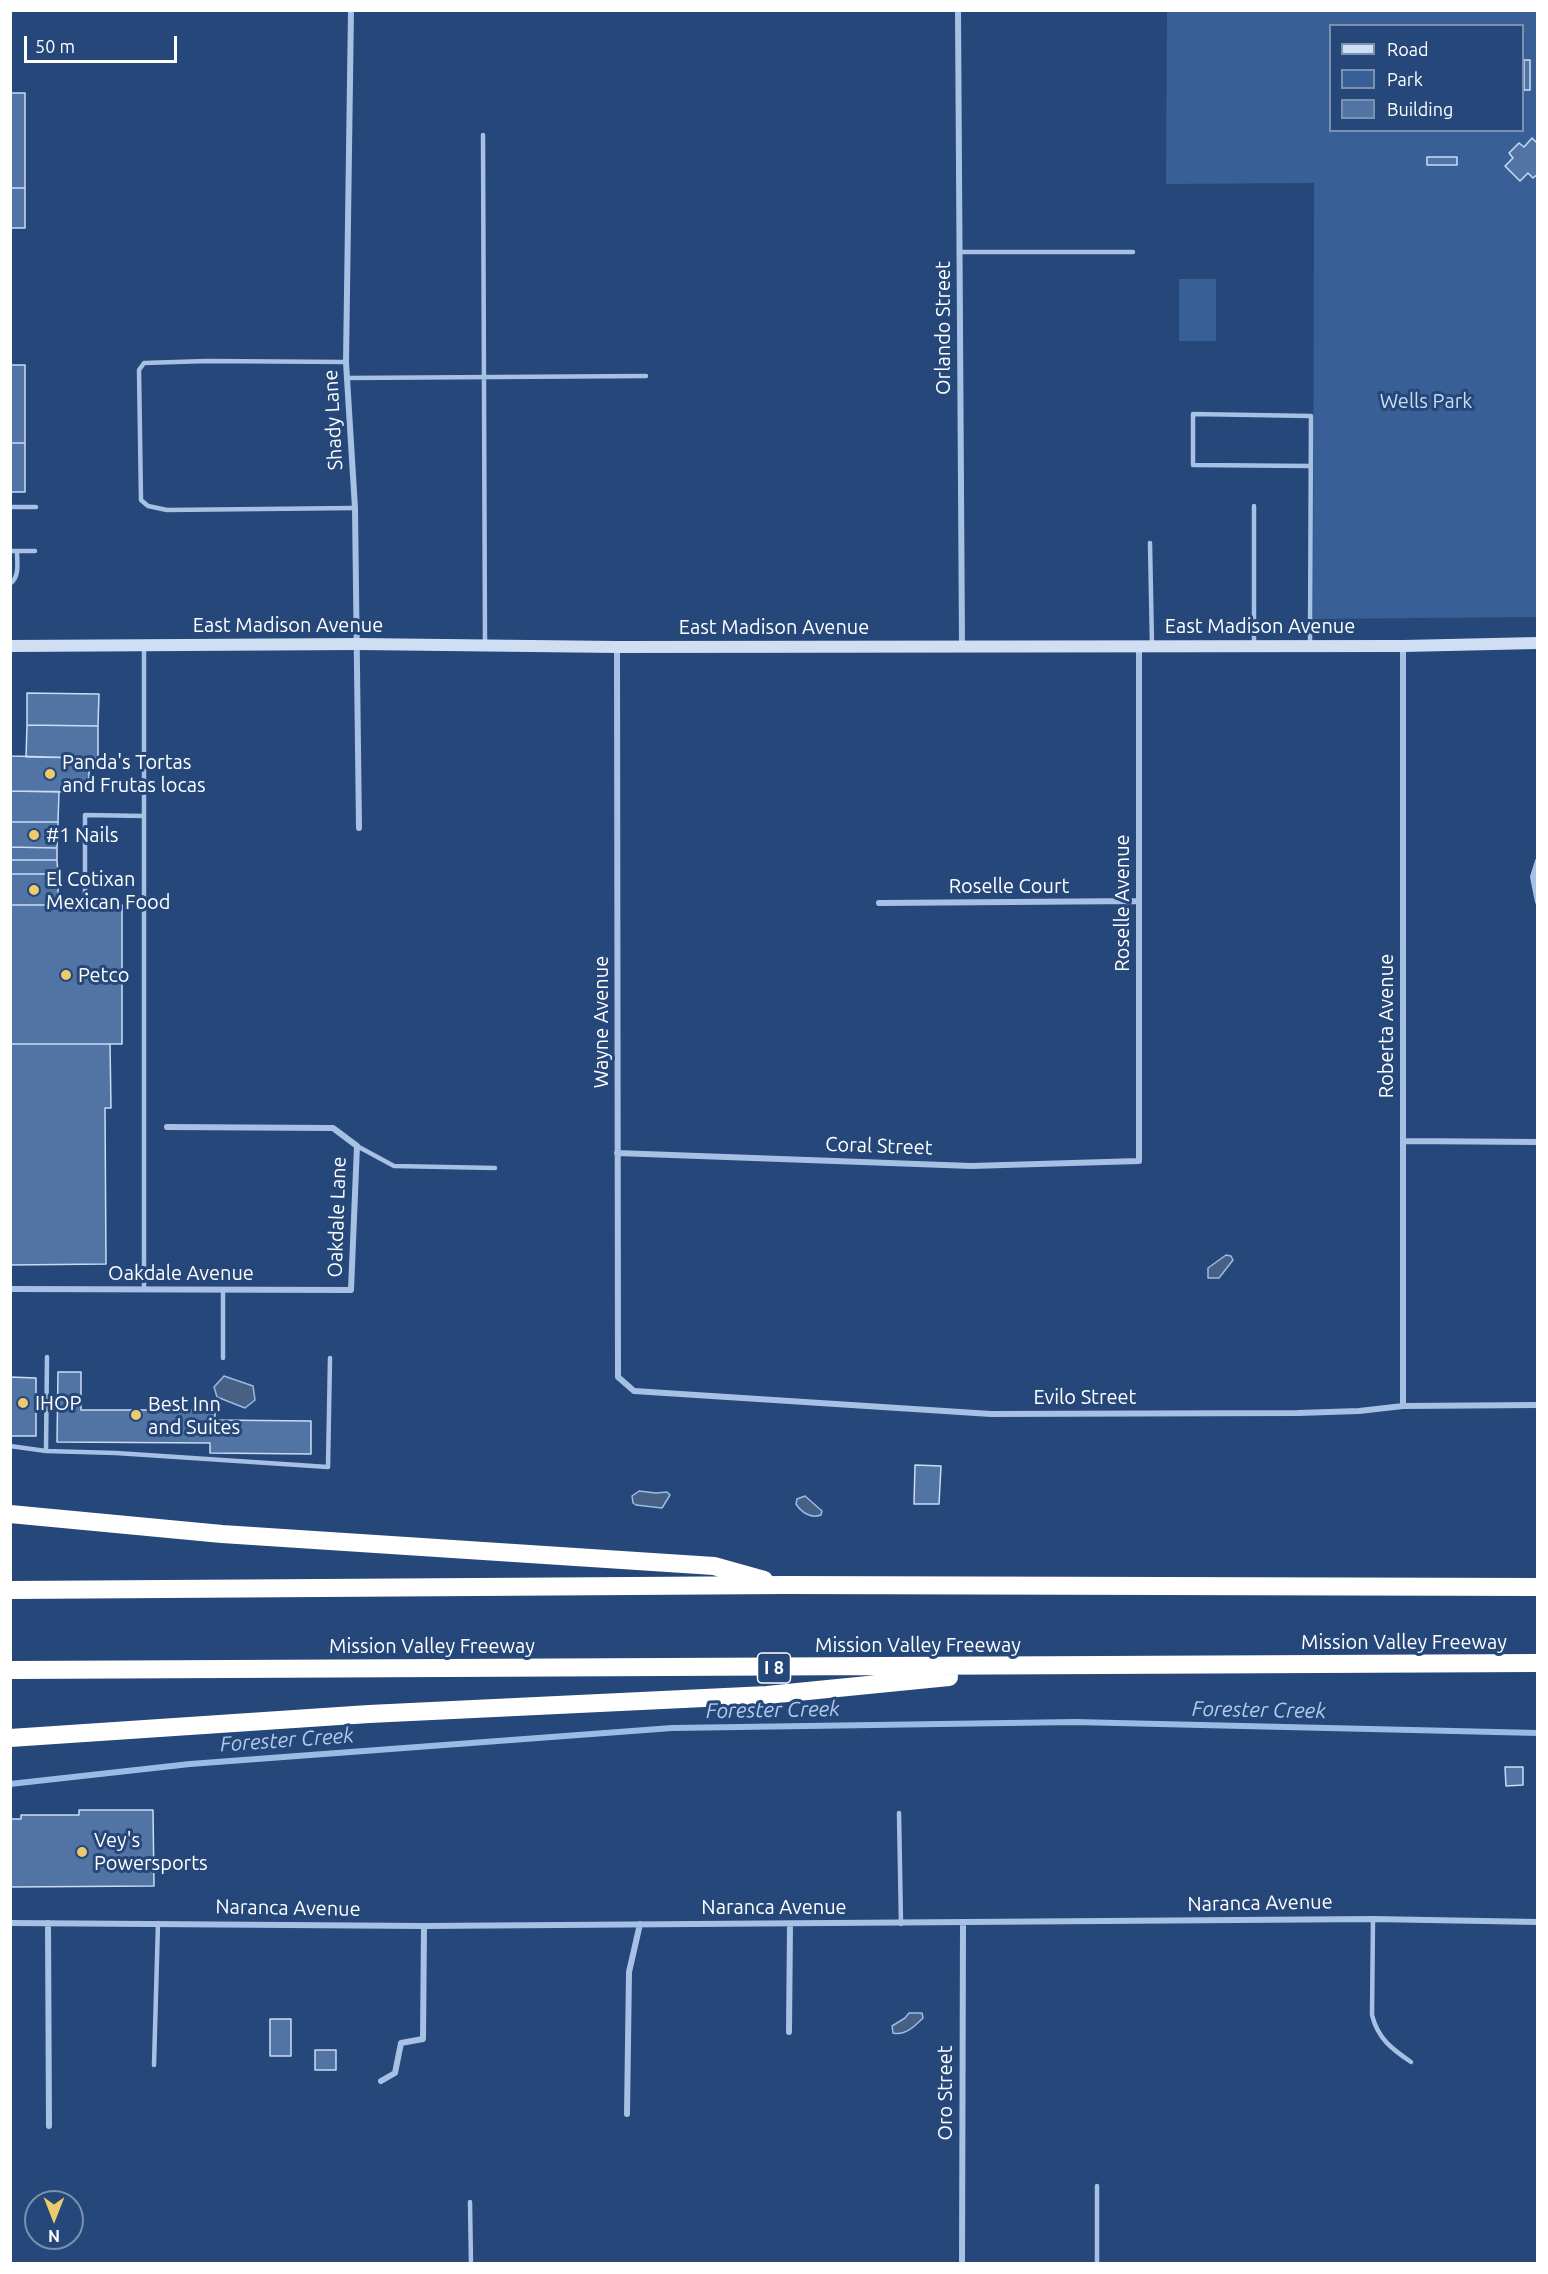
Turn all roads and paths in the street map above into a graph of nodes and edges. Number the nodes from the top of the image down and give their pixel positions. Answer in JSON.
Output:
{"nodes":[{"id":1,"x":351,"y":10,"type":"edge"},
{"id":2,"x":958,"y":10,"type":"edge"},
{"id":3,"x":483,"y":135,"type":"dead end"},
{"id":4,"x":959,"y":252,"type":"junction"},
{"id":5,"x":1133,"y":252,"type":"dead end"},
{"id":6,"x":346,"y":362,"type":"junction"},
{"id":7,"x":645,"y":376,"type":"dead end"},
{"id":8,"x":485,"y":377,"type":"junction"},
{"id":9,"x":347,"y":378,"type":"junction"},
{"id":10,"x":1311,"y":466,"type":"junction"},
{"id":11,"x":1254,"y":506,"type":"dead end"},
{"id":12,"x":10,"y":507,"type":"edge"},
{"id":13,"x":36,"y":507,"type":"dead end"},
{"id":14,"x":355,"y":508,"type":"junction"},
{"id":15,"x":1150,"y":543,"type":"dead end"},
{"id":16,"x":10,"y":551,"type":"edge"},
{"id":17,"x":17,"y":551,"type":"junction"},
{"id":18,"x":35,"y":551,"type":"dead end"},
{"id":19,"x":10,"y":584,"type":"edge"},
{"id":20,"x":1538,"y":643,"type":"edge"},
{"id":21,"x":358,"y":644,"type":"junction"},
{"id":22,"x":10,"y":646,"type":"edge"},
{"id":23,"x":144,"y":646,"type":"junction"},
{"id":24,"x":485,"y":646,"type":"junction"},
{"id":25,"x":962,"y":646,"type":"junction"},
{"id":26,"x":1139,"y":646,"type":"junction"},
{"id":27,"x":1152,"y":646,"type":"junction"},
{"id":28,"x":1254,"y":646,"type":"junction"},
{"id":29,"x":1310,"y":646,"type":"junction"},
{"id":30,"x":1402,"y":646,"type":"junction"},
{"id":31,"x":617,"y":647,"type":"junction"},
{"id":32,"x":144,"y":816,"type":"junction"},
{"id":33,"x":359,"y":828,"type":"dead end"},
{"id":34,"x":1538,"y":861,"type":"edge"},
{"id":35,"x":86,"y":894,"type":"dead end"},
{"id":36,"x":1139,"y":901,"type":"junction"},
{"id":37,"x":1538,"y":902,"type":"edge"},
{"id":38,"x":879,"y":903,"type":"dead end"},
{"id":39,"x":167,"y":1127,"type":"dead end"},
{"id":40,"x":1402,"y":1141,"type":"junction"},
{"id":41,"x":1538,"y":1142,"type":"edge"},
{"id":42,"x":357,"y":1146,"type":"junction"},
{"id":43,"x":617,"y":1153,"type":"junction"},
{"id":44,"x":1139,"y":1161,"type":"joint"},
{"id":45,"x":495,"y":1168,"type":"dead end"},
{"id":46,"x":10,"y":1289,"type":"edge"},
{"id":47,"x":144,"y":1289,"type":"junction"},
{"id":48,"x":223,"y":1290,"type":"junction"},
{"id":49,"x":351,"y":1290,"type":"joint"},
{"id":50,"x":47,"y":1357,"type":"dead end"},
{"id":51,"x":223,"y":1358,"type":"dead end"},
{"id":52,"x":330,"y":1358,"type":"dead end"},
{"id":53,"x":633,"y":1391,"type":"joint"},
{"id":54,"x":1538,"y":1405,"type":"edge"},
{"id":55,"x":1403,"y":1406,"type":"junction"},
{"id":56,"x":10,"y":1446,"type":"edge"},
{"id":57,"x":46,"y":1451,"type":"junction"},
{"id":58,"x":10,"y":1514,"type":"edge"},
{"id":59,"x":786,"y":1586,"type":"junction"},
{"id":60,"x":1538,"y":1587,"type":"edge"},
{"id":61,"x":10,"y":1590,"type":"edge"},
{"id":62,"x":1538,"y":1663,"type":"edge"},
{"id":63,"x":1058,"y":1667,"type":"junction"},
{"id":64,"x":10,"y":1670,"type":"edge"},
{"id":65,"x":10,"y":1738,"type":"edge"},
{"id":66,"x":898,"y":1813,"type":"dead end"},
{"id":67,"x":1373,"y":1918,"type":"junction"},
{"id":68,"x":1538,"y":1922,"type":"edge"},
{"id":69,"x":10,"y":1923,"type":"edge"},
{"id":70,"x":48,"y":1923,"type":"junction"},
{"id":71,"x":158,"y":1923,"type":"junction"},
{"id":72,"x":963,"y":1923,"type":"junction"},
{"id":73,"x":640,"y":1924,"type":"junction"},
{"id":74,"x":790,"y":1924,"type":"junction"},
{"id":75,"x":901,"y":1924,"type":"junction"},
{"id":76,"x":424,"y":1926,"type":"junction"},
{"id":77,"x":789,"y":2032,"type":"dead end"},
{"id":78,"x":1411,"y":2062,"type":"dead end"},
{"id":79,"x":154,"y":2065,"type":"dead end"},
{"id":80,"x":381,"y":2081,"type":"dead end"},
{"id":81,"x":627,"y":2114,"type":"dead end"},
{"id":82,"x":49,"y":2126,"type":"dead end"},
{"id":83,"x":1097,"y":2186,"type":"dead end"},
{"id":84,"x":470,"y":2202,"type":"dead end"},
{"id":85,"x":471,"y":2264,"type":"edge"},
{"id":86,"x":962,"y":2264,"type":"edge"},
{"id":87,"x":1097,"y":2264,"type":"edge"}],
"edges":[{"from":1,"to":6,"type":"street","name":"Shady Lane"},
{"from":2,"to":4,"type":"street","name":"Orlando Street"},
{"from":3,"to":8,"type":"lane"},
{"from":4,"to":5,"type":"lane"},
{"from":4,"to":25,"type":"street","name":"Orlando Street"},
{"from":6,"to":9,"type":"street","name":"Shady Lane"},
{"from":6,"to":14,"type":"lane"},
{"from":7,"to":8,"type":"lane"},
{"from":8,"to":9,"type":"lane"},
{"from":8,"to":24,"type":"lane"},
{"from":9,"to":14,"type":"street","name":"Shady Lane"},
{"from":10,"to":10,"type":"lane"},
{"from":10,"to":29,"type":"lane"},
{"from":11,"to":28,"type":"lane"},
{"from":12,"to":13,"type":"lane"},
{"from":14,"to":21,"type":"street","name":"Shady Lane"},
{"from":15,"to":27,"type":"lane"},
{"from":16,"to":17,"type":"lane"},
{"from":17,"to":18,"type":"lane"},
{"from":17,"to":19,"type":"lane"},
{"from":20,"to":30,"type":"street","name":"East Madison Avenue"},
{"from":21,"to":23,"type":"street","name":"East Madison Avenue"},
{"from":21,"to":24,"type":"street","name":"East Madison Avenue"},
{"from":21,"to":33,"type":"street","name":"Shady Lane"},
{"from":22,"to":23,"type":"street","name":"East Madison Avenue"},
{"from":23,"to":32,"type":"lane"},
{"from":24,"to":31,"type":"street","name":"East Madison Avenue"},
{"from":25,"to":26,"type":"street","name":"East Madison Avenue"},
{"from":25,"to":31,"type":"street","name":"East Madison Avenue"},
{"from":26,"to":27,"type":"street","name":"East Madison Avenue"},
{"from":26,"to":36,"type":"street","name":"Roselle Avenue"},
{"from":27,"to":28,"type":"street","name":"East Madison Avenue"},
{"from":28,"to":29,"type":"street","name":"East Madison Avenue"},
{"from":29,"to":30,"type":"street","name":"East Madison Avenue"},
{"from":30,"to":40,"type":"street","name":"Roberta Avenue"},
{"from":31,"to":43,"type":"street","name":"Wayne Avenue"},
{"from":32,"to":35,"type":"lane"},
{"from":32,"to":47,"type":"lane"},
{"from":34,"to":37,"type":"street"},
{"from":36,"to":38,"type":"street","name":"Roselle Court"},
{"from":36,"to":44,"type":"street","name":"Roselle Avenue"},
{"from":39,"to":42,"type":"street"},
{"from":40,"to":41,"type":"street"},
{"from":40,"to":55,"type":"street","name":"Roberta Avenue"},
{"from":42,"to":45,"type":"lane"},
{"from":42,"to":49,"type":"street","name":"Oakdale Lane"},
{"from":43,"to":44,"type":"street","name":"Coral Street"},
{"from":43,"to":53,"type":"street","name":"Wayne Avenue"},
{"from":46,"to":47,"type":"street","name":"Oakdale Avenue"},
{"from":47,"to":48,"type":"street","name":"Oakdale Avenue"},
{"from":48,"to":49,"type":"street","name":"Oakdale Avenue"},
{"from":48,"to":51,"type":"lane"},
{"from":50,"to":57,"type":"lane"},
{"from":52,"to":57,"type":"lane"},
{"from":53,"to":55,"type":"street","name":"Evilo Street"},
{"from":54,"to":55,"type":"street","name":"Evilo Street"},
{"from":56,"to":57,"type":"lane"},
{"from":58,"to":59,"type":"highway"},
{"from":59,"to":60,"type":"highway"},
{"from":59,"to":61,"type":"highway"},
{"from":62,"to":63,"type":"highway","name":"Mission Valley Freeway","number":"I 8"},
{"from":63,"to":64,"type":"highway","name":"Mission Valley Freeway","number":"I 8"},
{"from":63,"to":65,"type":"highway"},
{"from":66,"to":75,"type":"lane"},
{"from":67,"to":68,"type":"street","name":"Naranca Avenue"},
{"from":67,"to":72,"type":"street","name":"Naranca Avenue"},
{"from":67,"to":78,"type":"lane"},
{"from":69,"to":70,"type":"street","name":"Naranca Avenue"},
{"from":70,"to":71,"type":"street","name":"Naranca Avenue"},
{"from":70,"to":82,"type":"street"},
{"from":71,"to":76,"type":"street","name":"Naranca Avenue"},
{"from":71,"to":79,"type":"lane"},
{"from":72,"to":75,"type":"street","name":"Naranca Avenue"},
{"from":72,"to":86,"type":"street","name":"Oro Street"},
{"from":73,"to":74,"type":"street","name":"Naranca Avenue"},
{"from":73,"to":76,"type":"street","name":"Naranca Avenue"},
{"from":73,"to":81,"type":"street"},
{"from":74,"to":75,"type":"street","name":"Naranca Avenue"},
{"from":74,"to":77,"type":"street"},
{"from":76,"to":80,"type":"street"},
{"from":83,"to":87,"type":"lane"},
{"from":84,"to":85,"type":"lane"}]}
